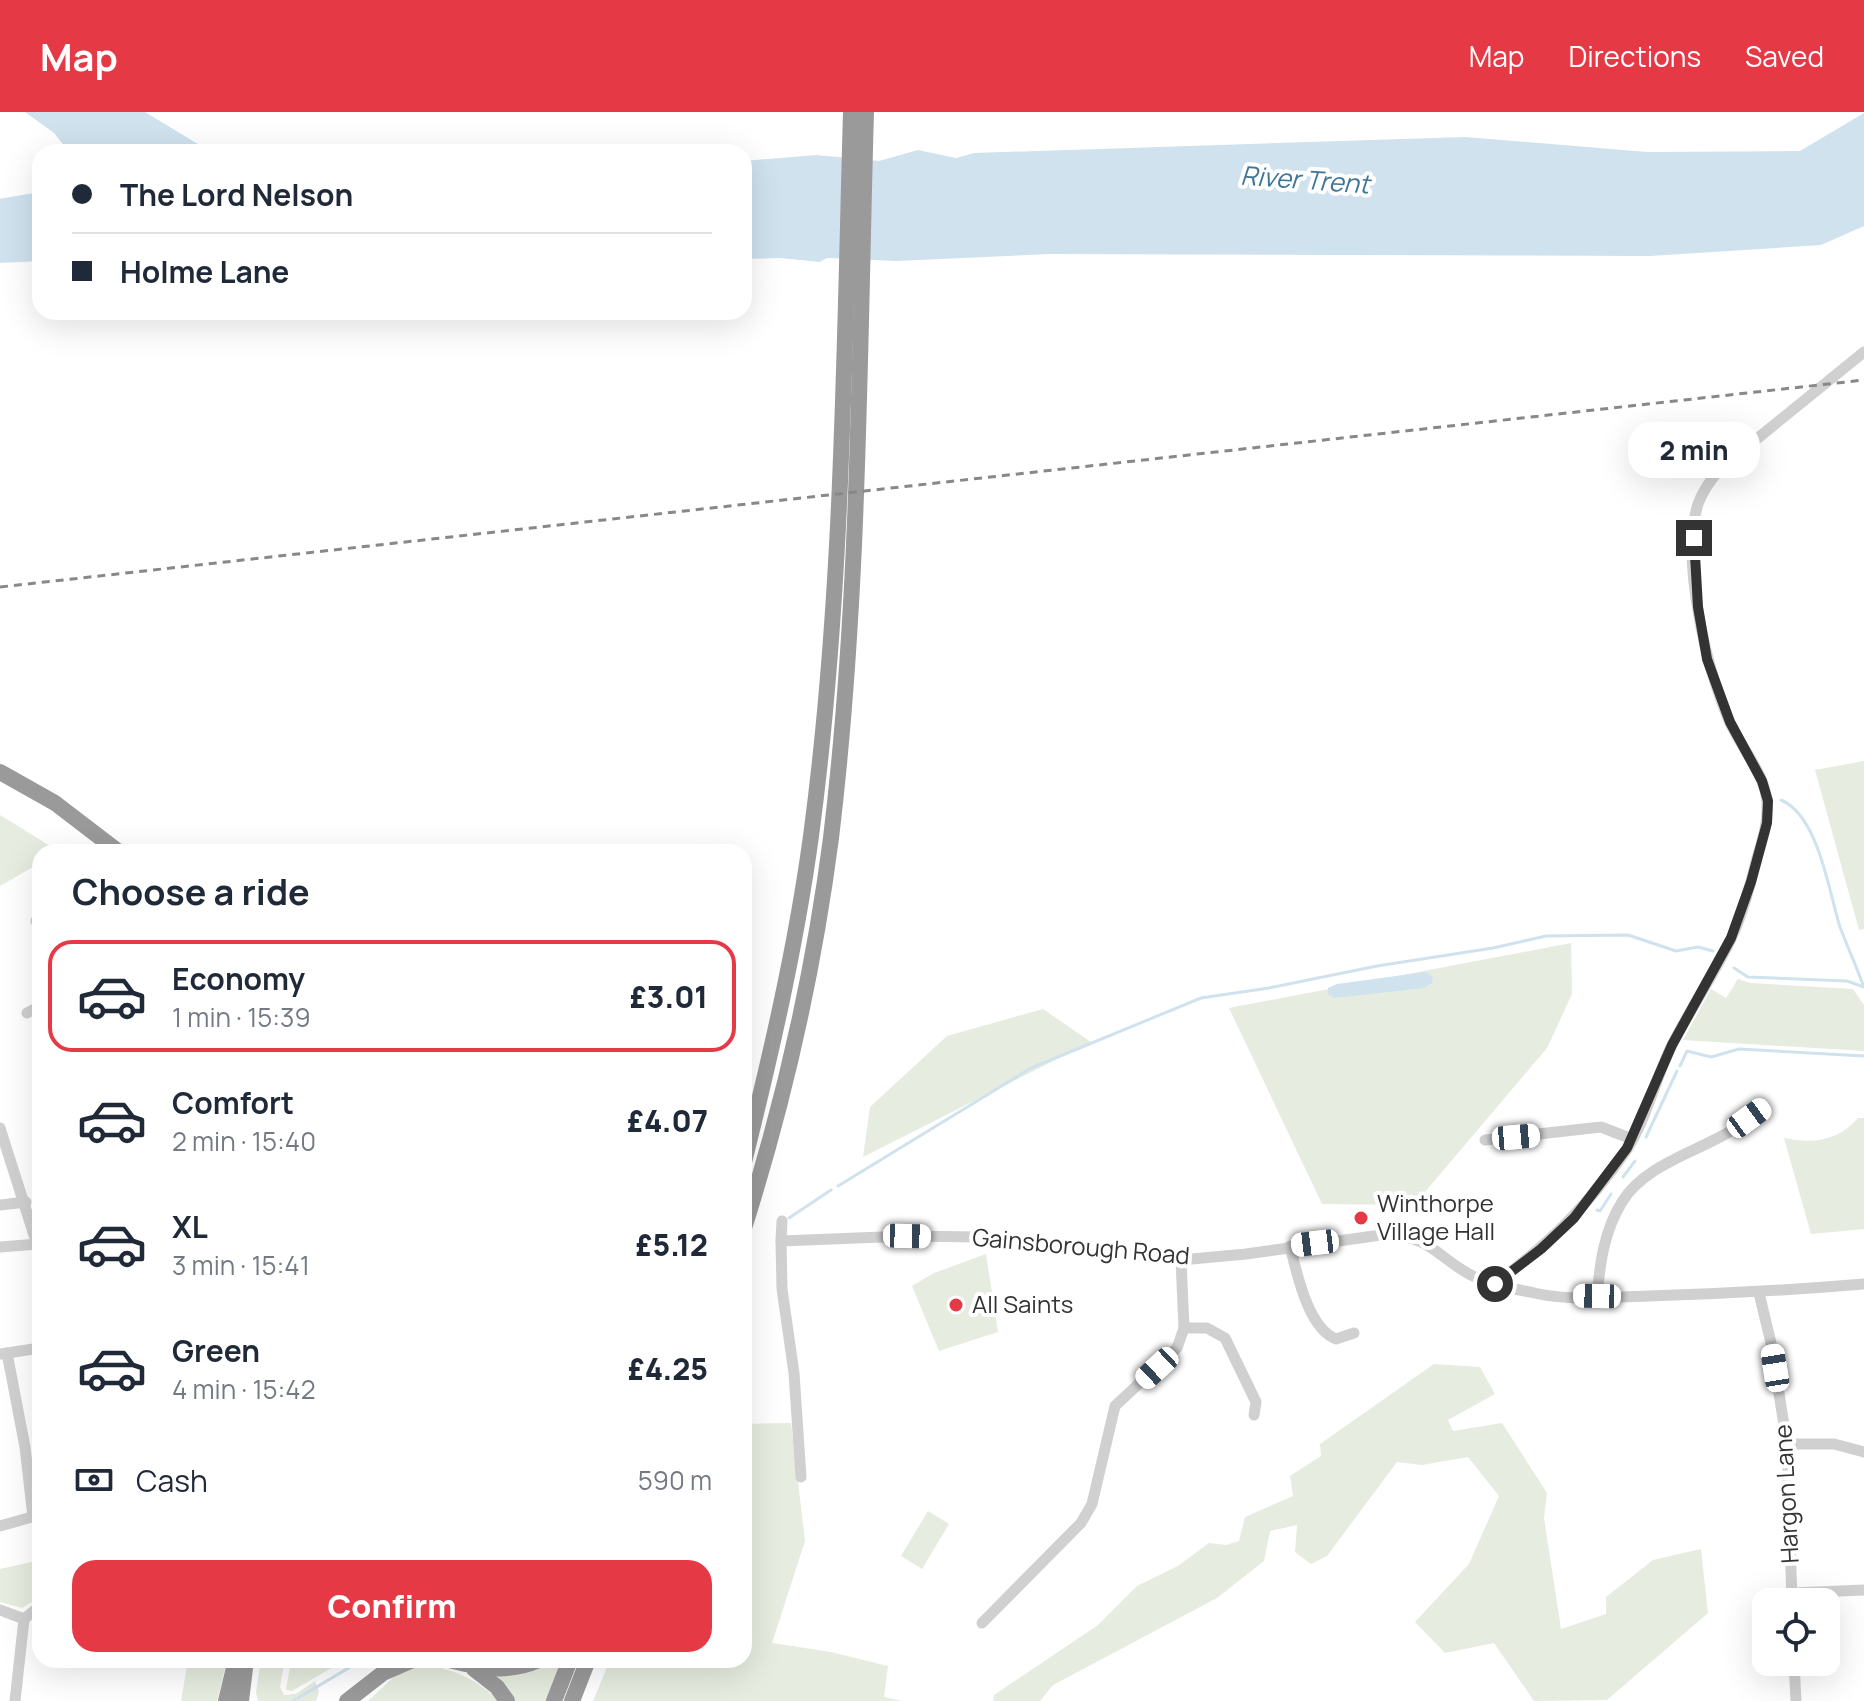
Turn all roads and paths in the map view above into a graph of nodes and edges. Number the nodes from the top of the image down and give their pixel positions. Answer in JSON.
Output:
{"nodes":[{"id":1,"x":851,"y":112,"type":"edge"},
{"id":2,"x":866,"y":112,"type":"edge"},
{"id":3,"x":852,"y":342,"type":"junction"},
{"id":4,"x":1864,"y":352,"type":"edge"},
{"id":5,"x":847,"y":499,"type":"junction"},
{"id":6,"x":0,"y":772,"type":"edge"},
{"id":7,"x":109,"y":844,"type":"edge"},
{"id":8,"x":32,"y":1010,"type":"edge"},
{"id":9,"x":27,"y":1013,"type":"dead end"},
{"id":10,"x":1764,"y":1107,"type":"dead end"},
{"id":11,"x":0,"y":1128,"type":"edge"},
{"id":12,"x":752,"y":1131,"type":"edge"},
{"id":13,"x":1632,"y":1139,"type":"junction"},
{"id":14,"x":1485,"y":1140,"type":"dead end"},
{"id":15,"x":752,"y":1200,"type":"edge"},
{"id":16,"x":26,"y":1202,"type":"junction"},
{"id":17,"x":0,"y":1205,"type":"edge"},
{"id":18,"x":782,"y":1221,"type":"dead end"},
{"id":19,"x":32,"y":1224,"type":"edge"},
{"id":20,"x":781,"y":1241,"type":"junction"},
{"id":21,"x":1290,"y":1246,"type":"junction"},
{"id":22,"x":0,"y":1247,"type":"edge"},
{"id":23,"x":32,"y":1249,"type":"edge"},
{"id":24,"x":1181,"y":1260,"type":"junction"},
{"id":25,"x":1495,"y":1284,"type":"junction"},
{"id":26,"x":1864,"y":1284,"type":"edge"},
{"id":27,"x":1759,"y":1293,"type":"junction"},
{"id":28,"x":1597,"y":1296,"type":"junction"},
{"id":29,"x":1184,"y":1328,"type":"junction"},
{"id":30,"x":1354,"y":1333,"type":"dead end"},
{"id":31,"x":32,"y":1349,"type":"edge"},
{"id":32,"x":3,"y":1354,"type":"edge"},
{"id":33,"x":1254,"y":1415,"type":"dead end"},
{"id":34,"x":1787,"y":1444,"type":"junction"},
{"id":35,"x":32,"y":1446,"type":"edge"},
{"id":36,"x":25,"y":1447,"type":"junction"},
{"id":37,"x":1864,"y":1452,"type":"edge"},
{"id":38,"x":801,"y":1477,"type":"dead end"},
{"id":39,"x":32,"y":1487,"type":"edge"},
{"id":40,"x":32,"y":1517,"type":"edge"},
{"id":41,"x":0,"y":1526,"type":"edge"},
{"id":42,"x":1792,"y":1588,"type":"edge"},
{"id":43,"x":1864,"y":1590,"type":"edge"},
{"id":44,"x":1840,"y":1592,"type":"edge"},
{"id":45,"x":0,"y":1610,"type":"edge"},
{"id":46,"x":32,"y":1612,"type":"edge"},
{"id":47,"x":24,"y":1619,"type":"junction"},
{"id":48,"x":982,"y":1623,"type":"dead end"},
{"id":49,"x":236,"y":1668,"type":"edge"},
{"id":50,"x":245,"y":1668,"type":"edge"},
{"id":51,"x":395,"y":1668,"type":"edge"},
{"id":52,"x":473,"y":1668,"type":"edge"},
{"id":53,"x":567,"y":1668,"type":"edge"},
{"id":54,"x":585,"y":1668,"type":"edge"},
{"id":55,"x":1795,"y":1676,"type":"edge"},
{"id":56,"x":15,"y":1701,"type":"edge"},
{"id":57,"x":226,"y":1701,"type":"edge"},
{"id":58,"x":241,"y":1701,"type":"edge"},
{"id":59,"x":347,"y":1701,"type":"edge"},
{"id":60,"x":507,"y":1701,"type":"edge"},
{"id":61,"x":554,"y":1701,"type":"edge"},
{"id":62,"x":572,"y":1701,"type":"edge"},
{"id":63,"x":1796,"y":1701,"type":"edge"}],
"edges":[{"from":1,"to":3,"type":"highway"},
{"from":2,"to":3,"type":"highway"},
{"from":3,"to":5,"type":"highway"},
{"from":4,"to":13,"type":"street"},
{"from":5,"to":12,"type":"highway"},
{"from":5,"to":15,"type":"highway"},
{"from":6,"to":7,"type":"highway"},
{"from":8,"to":9,"type":"street"},
{"from":10,"to":28,"type":"street"},
{"from":11,"to":16,"type":"street"},
{"from":13,"to":14,"type":"street"},
{"from":13,"to":25,"type":"street"},
{"from":16,"to":17,"type":"street"},
{"from":16,"to":19,"type":"street"},
{"from":18,"to":20,"type":"street"},
{"from":20,"to":24,"type":"street","name":"Gainsborough Road"},
{"from":20,"to":38,"type":"street"},
{"from":21,"to":24,"type":"street","name":"Gainsborough Road"},
{"from":21,"to":25,"type":"street","name":"Gainsborough Road"},
{"from":21,"to":30,"type":"street"},
{"from":22,"to":23,"type":"street"},
{"from":24,"to":29,"type":"street"},
{"from":25,"to":28,"type":"street","name":"Gainsborough Road"},
{"from":26,"to":27,"type":"street","name":"Gainsborough Road"},
{"from":27,"to":28,"type":"street","name":"Gainsborough Road"},
{"from":27,"to":34,"type":"street","name":"Hargon Lane"},
{"from":29,"to":33,"type":"street"},
{"from":29,"to":48,"type":"street"},
{"from":31,"to":32,"type":"street"},
{"from":32,"to":36,"type":"street"},
{"from":34,"to":37,"type":"street"},
{"from":34,"to":42,"type":"street","name":"Hargon Lane"},
{"from":35,"to":36,"type":"street"},
{"from":36,"to":39,"type":"street"},
{"from":40,"to":41,"type":"street"},
{"from":43,"to":44,"type":"street"},
{"from":45,"to":47,"type":"street"},
{"from":46,"to":47,"type":"street"},
{"from":47,"to":56,"type":"street"},
{"from":49,"to":57,"type":"highway"},
{"from":50,"to":58,"type":"highway"},
{"from":51,"to":59,"type":"highway"},
{"from":52,"to":60,"type":"highway"},
{"from":53,"to":61,"type":"highway"},
{"from":54,"to":62,"type":"highway"},
{"from":55,"to":63,"type":"street"}]}
